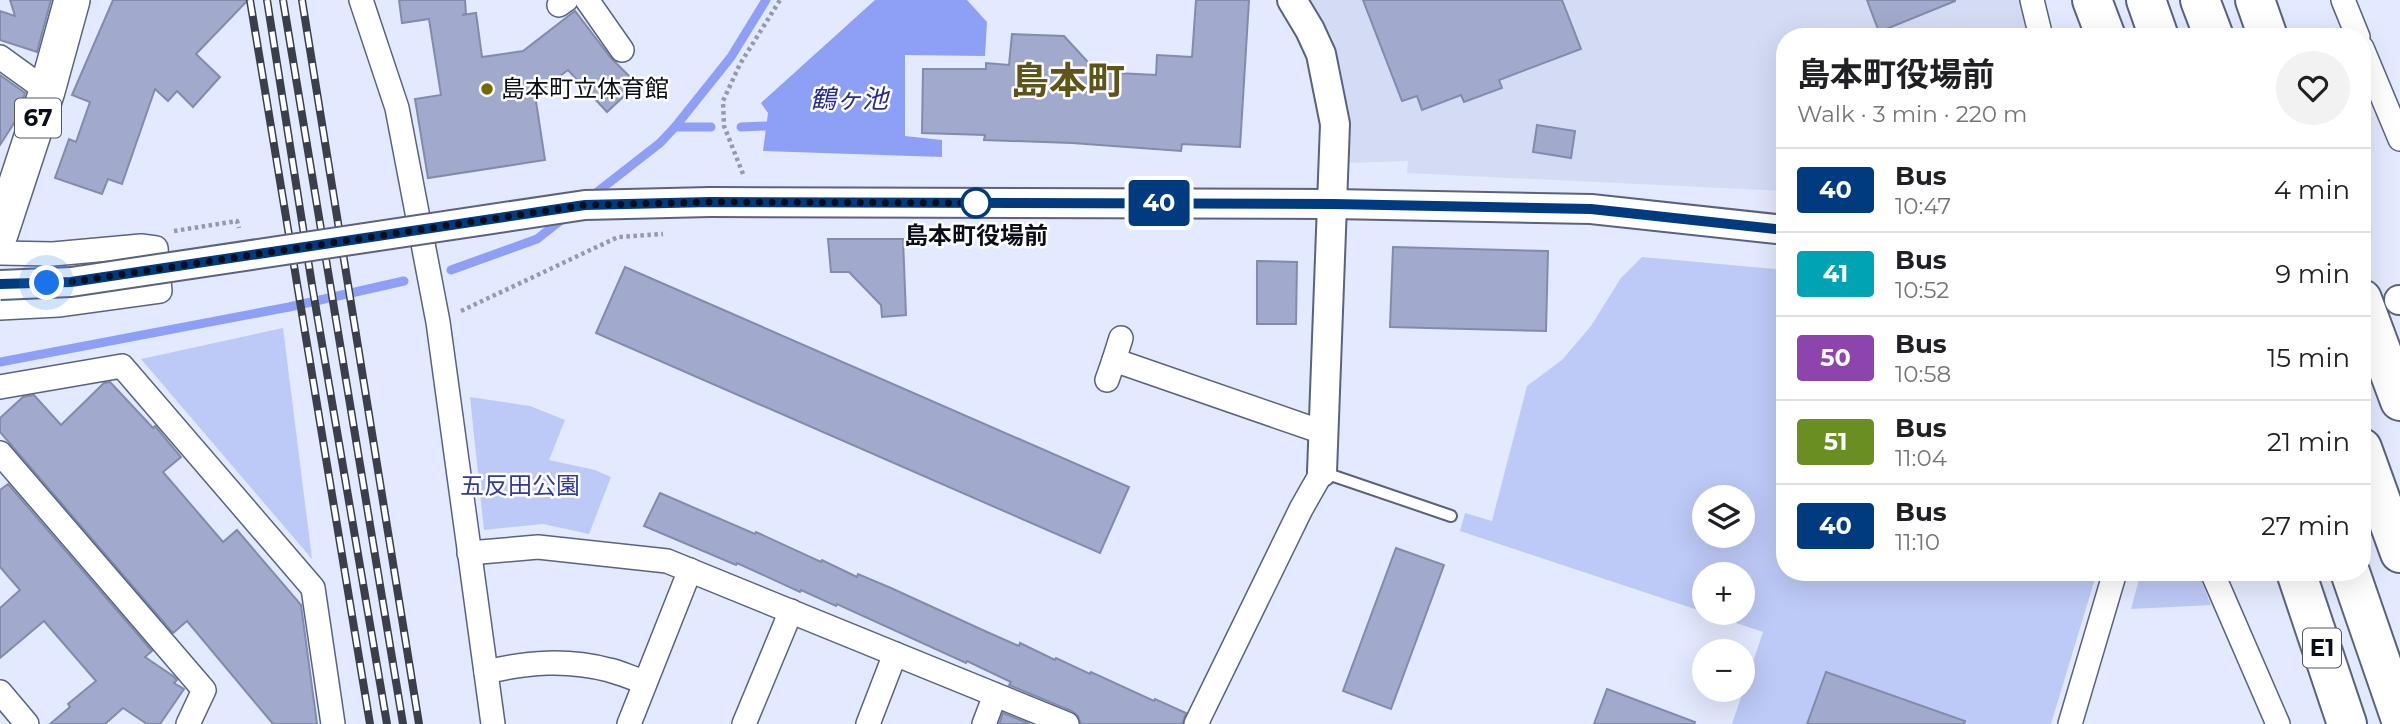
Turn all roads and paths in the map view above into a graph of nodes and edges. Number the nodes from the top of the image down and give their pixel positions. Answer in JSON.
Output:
{"nodes":[{"id":1,"x":72,"y":0,"type":"edge"},
{"id":2,"x":361,"y":0,"type":"edge"},
{"id":3,"x":587,"y":0,"type":"edge"},
{"id":4,"x":780,"y":0,"type":"edge"},
{"id":5,"x":1292,"y":0,"type":"edge"},
{"id":6,"x":2032,"y":0,"type":"edge"},
{"id":7,"x":2092,"y":0,"type":"edge"},
{"id":8,"x":2146,"y":0,"type":"edge"},
{"id":9,"x":2200,"y":0,"type":"edge"},
{"id":10,"x":2255,"y":0,"type":"edge"},
{"id":11,"x":2343,"y":0,"type":"edge"},
{"id":12,"x":2039,"y":28,"type":"edge"},
{"id":13,"x":2103,"y":28,"type":"edge"},
{"id":14,"x":2156,"y":28,"type":"edge"},
{"id":15,"x":2211,"y":28,"type":"edge"},
{"id":16,"x":2265,"y":28,"type":"edge"},
{"id":17,"x":2354,"y":28,"type":"edge"},
{"id":18,"x":622,"y":50,"type":"dead end"},
{"id":19,"x":0,"y":57,"type":"edge"},
{"id":20,"x":2371,"y":70,"type":"edge"},
{"id":21,"x":47,"y":91,"type":"junction"},
{"id":22,"x":2400,"y":139,"type":"edge"},
{"id":23,"x":743,"y":175,"type":"dead end"},
{"id":24,"x":1333,"y":204,"type":"junction"},
{"id":25,"x":1776,"y":229,"type":"edge"},
{"id":26,"x":226,"y":231,"type":"dead end"},
{"id":27,"x":171,"y":232,"type":"dead end"},
{"id":28,"x":670,"y":233,"type":"dead end"},
{"id":29,"x":0,"y":234,"type":"edge"},
{"id":30,"x":0,"y":253,"type":"edge"},
{"id":31,"x":0,"y":285,"type":"edge"},
{"id":32,"x":2387,"y":299,"type":"edge"},
{"id":33,"x":0,"y":308,"type":"edge"},
{"id":34,"x":438,"y":322,"type":"junction"},
{"id":35,"x":1121,"y":338,"type":"dead end"},
{"id":36,"x":0,"y":387,"type":"edge"},
{"id":37,"x":2400,"y":401,"type":"edge"},
{"id":38,"x":1325,"y":433,"type":"junction"},
{"id":39,"x":0,"y":453,"type":"edge"},
{"id":40,"x":1322,"y":472,"type":"junction"},
{"id":41,"x":2371,"y":473,"type":"edge"},
{"id":42,"x":1451,"y":516,"type":"dead end"},
{"id":43,"x":469,"y":552,"type":"junction"},
{"id":44,"x":2400,"y":553,"type":"edge"},
{"id":45,"x":690,"y":570,"type":"junction"},
{"id":46,"x":2112,"y":581,"type":"edge"},
{"id":47,"x":2216,"y":581,"type":"edge"},
{"id":48,"x":2299,"y":581,"type":"edge"},
{"id":49,"x":2353,"y":581,"type":"edge"},
{"id":50,"x":791,"y":611,"type":"junction"},
{"id":51,"x":895,"y":654,"type":"junction"},
{"id":52,"x":486,"y":672,"type":"junction"},
{"id":53,"x":645,"y":682,"type":"junction"},
{"id":54,"x":0,"y":692,"type":"edge"},
{"id":55,"x":995,"y":695,"type":"junction"},
{"id":56,"x":2400,"y":717,"type":"edge"},
{"id":57,"x":27,"y":724,"type":"edge"},
{"id":58,"x":188,"y":724,"type":"edge"},
{"id":59,"x":333,"y":724,"type":"edge"},
{"id":60,"x":493,"y":724,"type":"edge"},
{"id":61,"x":629,"y":724,"type":"edge"},
{"id":62,"x":744,"y":724,"type":"edge"},
{"id":63,"x":868,"y":724,"type":"edge"},
{"id":64,"x":984,"y":724,"type":"edge"},
{"id":65,"x":1067,"y":724,"type":"edge"},
{"id":66,"x":1196,"y":724,"type":"edge"},
{"id":67,"x":2070,"y":724,"type":"edge"},
{"id":68,"x":2278,"y":724,"type":"edge"},
{"id":69,"x":2347,"y":724,"type":"edge"}],
"edges":[{"from":1,"to":21,"type":"main road","number":"67"},
{"from":2,"to":34,"type":"street"},
{"from":3,"to":18,"type":"street"},
{"from":4,"to":23,"type":"path"},
{"from":5,"to":24,"type":"street"},
{"from":6,"to":12,"type":"street"},
{"from":7,"to":13,"type":"highway"},
{"from":8,"to":14,"type":"highway"},
{"from":9,"to":15,"type":"highway"},
{"from":10,"to":16,"type":"highway"},
{"from":11,"to":17,"type":"street"},
{"from":19,"to":21,"type":"street"},
{"from":20,"to":22,"type":"street"},
{"from":21,"to":29,"type":"main road","number":"67"},
{"from":24,"to":25,"type":"street"},
{"from":24,"to":31,"type":"street","bridge":true},
{"from":24,"to":38,"type":"street"},
{"from":26,"to":27,"type":"path"},
{"from":28,"to":34,"type":"path"},
{"from":30,"to":33,"type":"street"},
{"from":32,"to":37,"type":"highway"},
{"from":34,"to":43,"type":"street"},
{"from":35,"to":38,"type":"street"},
{"from":36,"to":59,"type":"street"},
{"from":38,"to":40,"type":"street"},
{"from":39,"to":58,"type":"street"},
{"from":40,"to":42,"type":"lane"},
{"from":40,"to":66,"type":"street"},
{"from":41,"to":44,"type":"highway"},
{"from":43,"to":45,"type":"street"},
{"from":43,"to":52,"type":"street"},
{"from":45,"to":50,"type":"street"},
{"from":45,"to":53,"type":"street"},
{"from":46,"to":67,"type":"street"},
{"from":47,"to":68,"type":"street"},
{"from":48,"to":69,"type":"highway","number":"E1"},
{"from":49,"to":56,"type":"highway","number":"E1"},
{"from":50,"to":51,"type":"street"},
{"from":50,"to":62,"type":"street"},
{"from":51,"to":55,"type":"street"},
{"from":51,"to":63,"type":"street"},
{"from":52,"to":53,"type":"street"},
{"from":52,"to":60,"type":"street"},
{"from":53,"to":61,"type":"street"},
{"from":54,"to":57,"type":"street"},
{"from":55,"to":64,"type":"street"},
{"from":55,"to":65,"type":"street"}]}
